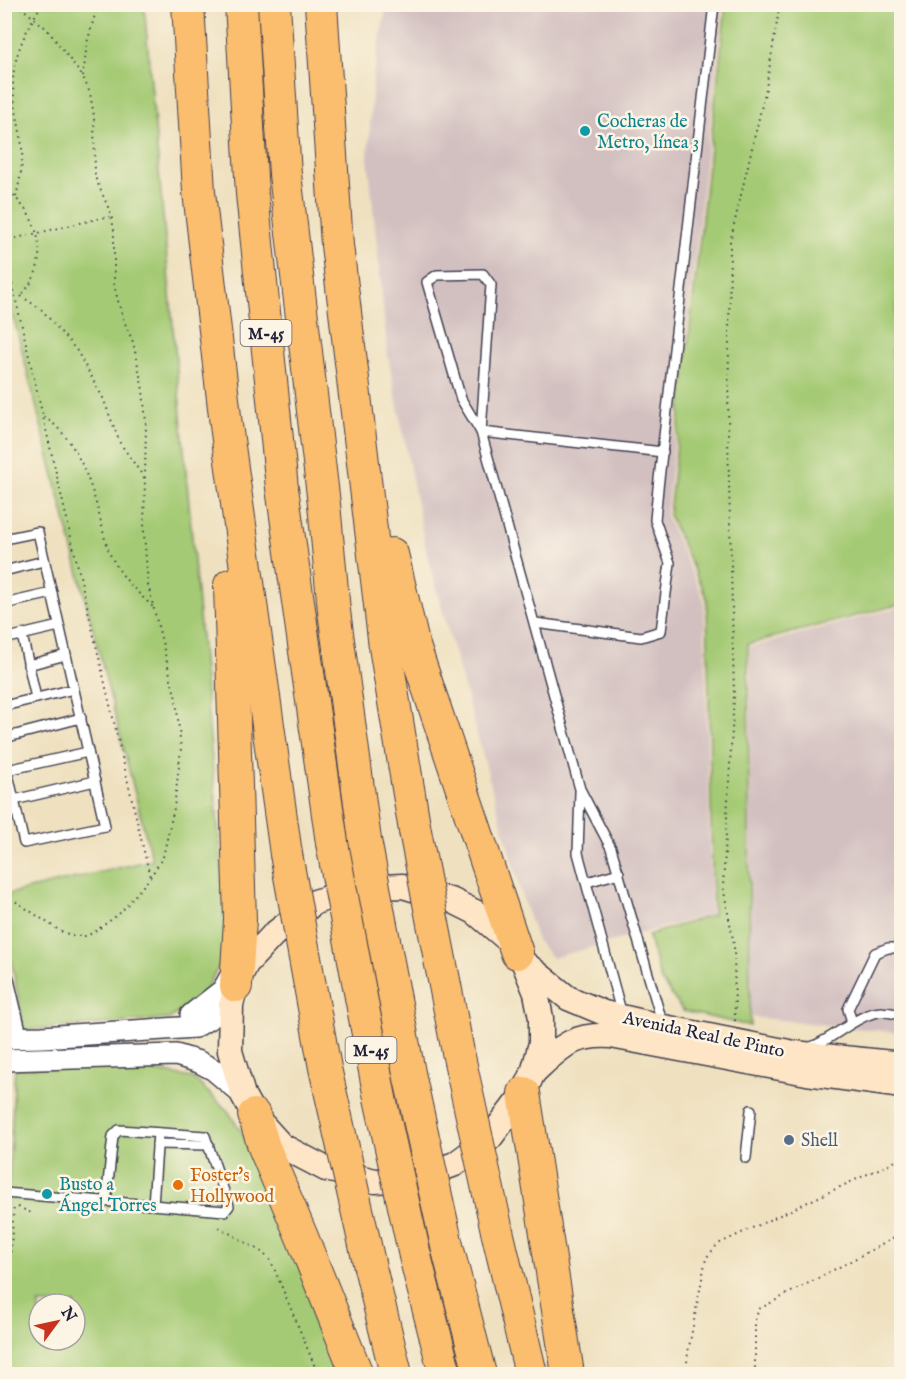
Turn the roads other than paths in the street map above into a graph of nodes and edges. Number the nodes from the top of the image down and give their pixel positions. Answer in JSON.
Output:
{"nodes":[{"id":1,"x":188,"y":4,"type":"edge"},
{"id":2,"x":241,"y":4,"type":"edge"},
{"id":3,"x":274,"y":4,"type":"edge"},
{"id":4,"x":309,"y":4,"type":"edge"},
{"id":5,"x":321,"y":4,"type":"edge"},
{"id":6,"x":330,"y":4,"type":"edge"},
{"id":7,"x":714,"y":4,"type":"edge"},
{"id":8,"x":324,"y":37,"type":"junction"},
{"id":9,"x":357,"y":408,"type":"junction"},
{"id":10,"x":226,"y":425,"type":"junction"},
{"id":11,"x":481,"y":432,"type":"junction"},
{"id":12,"x":663,"y":452,"type":"junction"},
{"id":13,"x":324,"y":504,"type":"junction"},
{"id":14,"x":4,"y":539,"type":"edge"},
{"id":15,"x":44,"y":561,"type":"junction"},
{"id":16,"x":4,"y":571,"type":"edge"},
{"id":17,"x":52,"y":593,"type":"junction"},
{"id":18,"x":4,"y":604,"type":"edge"},
{"id":19,"x":535,"y":623,"type":"junction"},
{"id":20,"x":59,"y":626,"type":"junction"},
{"id":21,"x":22,"y":635,"type":"junction"},
{"id":22,"x":4,"y":639,"type":"edge"},
{"id":23,"x":66,"y":655,"type":"junction"},
{"id":24,"x":28,"y":664,"type":"junction"},
{"id":25,"x":74,"y":689,"type":"junction"},
{"id":26,"x":36,"y":699,"type":"junction"},
{"id":27,"x":4,"y":706,"type":"edge"},
{"id":28,"x":81,"y":718,"type":"junction"},
{"id":29,"x":4,"y":738,"type":"edge"},
{"id":30,"x":88,"y":752,"type":"junction"},
{"id":31,"x":4,"y":757,"type":"edge"},
{"id":32,"x":8,"y":770,"type":"junction"},
{"id":33,"x":95,"y":781,"type":"junction"},
{"id":34,"x":580,"y":789,"type":"junction"},
{"id":35,"x":14,"y":800,"type":"junction"},
{"id":36,"x":619,"y":873,"type":"junction"},
{"id":37,"x":587,"y":882,"type":"junction"},
{"id":38,"x":902,"y":948,"type":"edge"},
{"id":39,"x":520,"y":957,"type":"junction"},
{"id":40,"x":4,"y":978,"type":"edge"},
{"id":41,"x":235,"y":985,"type":"junction"},
{"id":42,"x":902,"y":1015,"type":"edge"},
{"id":43,"x":623,"y":1018,"type":"junction"},
{"id":44,"x":852,"y":1022,"type":"junction"},
{"id":45,"x":664,"y":1027,"type":"junction"},
{"id":46,"x":167,"y":1030,"type":"junction"},
{"id":47,"x":11,"y":1038,"type":"edge"},
{"id":48,"x":794,"y":1053,"type":"junction"},
{"id":49,"x":5,"y":1060,"type":"edge"},
{"id":50,"x":902,"y":1064,"type":"edge"},
{"id":51,"x":529,"y":1083,"type":"junction"},
{"id":52,"x":902,"y":1086,"type":"edge"},
{"id":53,"x":249,"y":1105,"type":"junction"},
{"id":54,"x":752,"y":1110,"type":"dead end"},
{"id":55,"x":158,"y":1133,"type":"junction"},
{"id":56,"x":157,"y":1144,"type":"junction"},
{"id":57,"x":208,"y":1145,"type":"junction"},
{"id":58,"x":746,"y":1158,"type":"dead end"},
{"id":59,"x":4,"y":1193,"type":"edge"},
{"id":60,"x":106,"y":1202,"type":"junction"},
{"id":61,"x":153,"y":1205,"type":"junction"},
{"id":62,"x":387,"y":1340,"type":"junction"},
{"id":63,"x":357,"y":1374,"type":"edge"},
{"id":64,"x":396,"y":1374,"type":"edge"},
{"id":65,"x":401,"y":1374,"type":"edge"},
{"id":66,"x":445,"y":1374,"type":"edge"},
{"id":67,"x":480,"y":1374,"type":"edge"},
{"id":68,"x":531,"y":1374,"type":"edge"},
{"id":69,"x":568,"y":1374,"type":"edge"}],
"edges":[{"from":1,"to":10,"type":"highway"},
{"from":2,"to":66,"type":"highway","number":"M-45","bridge":true},
{"from":3,"to":13,"type":"highway","number":"M-45"},
{"from":4,"to":13,"type":"highway"},
{"from":5,"to":8,"type":"highway"},
{"from":6,"to":8,"type":"highway"},
{"from":7,"to":12,"type":"lane"},
{"from":8,"to":9,"type":"highway"},
{"from":9,"to":39,"type":"highway"},
{"from":9,"to":68,"type":"highway","bridge":true},
{"from":10,"to":41,"type":"highway"},
{"from":10,"to":62,"type":"highway","bridge":true},
{"from":11,"to":11,"type":"lane"},
{"from":11,"to":12,"type":"lane"},
{"from":11,"to":19,"type":"lane"},
{"from":12,"to":19,"type":"lane"},
{"from":13,"to":67,"type":"highway","number":"M-45","bridge":true},
{"from":14,"to":15,"type":"lane"},
{"from":15,"to":16,"type":"lane"},
{"from":15,"to":17,"type":"lane"},
{"from":17,"to":18,"type":"lane"},
{"from":17,"to":20,"type":"lane"},
{"from":19,"to":34,"type":"lane"},
{"from":20,"to":21,"type":"lane"},
{"from":20,"to":23,"type":"lane"},
{"from":21,"to":22,"type":"lane"},
{"from":21,"to":24,"type":"lane"},
{"from":23,"to":24,"type":"lane"},
{"from":23,"to":25,"type":"lane"},
{"from":24,"to":26,"type":"lane"},
{"from":25,"to":26,"type":"lane"},
{"from":25,"to":28,"type":"lane"},
{"from":26,"to":27,"type":"lane"},
{"from":28,"to":29,"type":"lane"},
{"from":28,"to":30,"type":"lane"},
{"from":30,"to":32,"type":"lane"},
{"from":30,"to":33,"type":"lane"},
{"from":31,"to":32,"type":"lane"},
{"from":32,"to":35,"type":"lane"},
{"from":33,"to":35,"type":"lane"},
{"from":33,"to":35,"type":"lane"},
{"from":34,"to":36,"type":"lane"},
{"from":34,"to":37,"type":"lane"},
{"from":36,"to":37,"type":"lane"},
{"from":36,"to":45,"type":"lane"},
{"from":37,"to":43,"type":"lane"},
{"from":38,"to":44,"type":"lane"},
{"from":39,"to":41,"type":"main road"},
{"from":39,"to":43,"type":"main road","name":"Avenida Real de Pinto"},
{"from":39,"to":51,"type":"main road"},
{"from":40,"to":47,"type":"street"},
{"from":41,"to":46,"type":"street"},
{"from":41,"to":46,"type":"street"},
{"from":41,"to":53,"type":"main road"},
{"from":42,"to":44,"type":"lane"},
{"from":43,"to":45,"type":"main road","name":"Avenida Real de Pinto"},
{"from":44,"to":48,"type":"lane"},
{"from":45,"to":48,"type":"main road","name":"Avenida Real de Pinto"},
{"from":46,"to":47,"type":"street"},
{"from":48,"to":50,"type":"main road","name":"Avenida Real de Pinto"},
{"from":49,"to":53,"type":"street"},
{"from":51,"to":52,"type":"main road","name":"Avenida Real de Pinto"},
{"from":51,"to":53,"type":"main road"},
{"from":51,"to":69,"type":"highway"},
{"from":53,"to":63,"type":"highway"},
{"from":54,"to":58,"type":"lane"},
{"from":55,"to":56,"type":"lane"},
{"from":55,"to":57,"type":"lane"},
{"from":55,"to":60,"type":"lane"},
{"from":56,"to":57,"type":"lane"},
{"from":56,"to":61,"type":"lane"},
{"from":57,"to":61,"type":"lane"},
{"from":59,"to":60,"type":"lane"},
{"from":60,"to":61,"type":"lane"},
{"from":62,"to":64,"type":"highway"},
{"from":62,"to":65,"type":"highway"}]}
